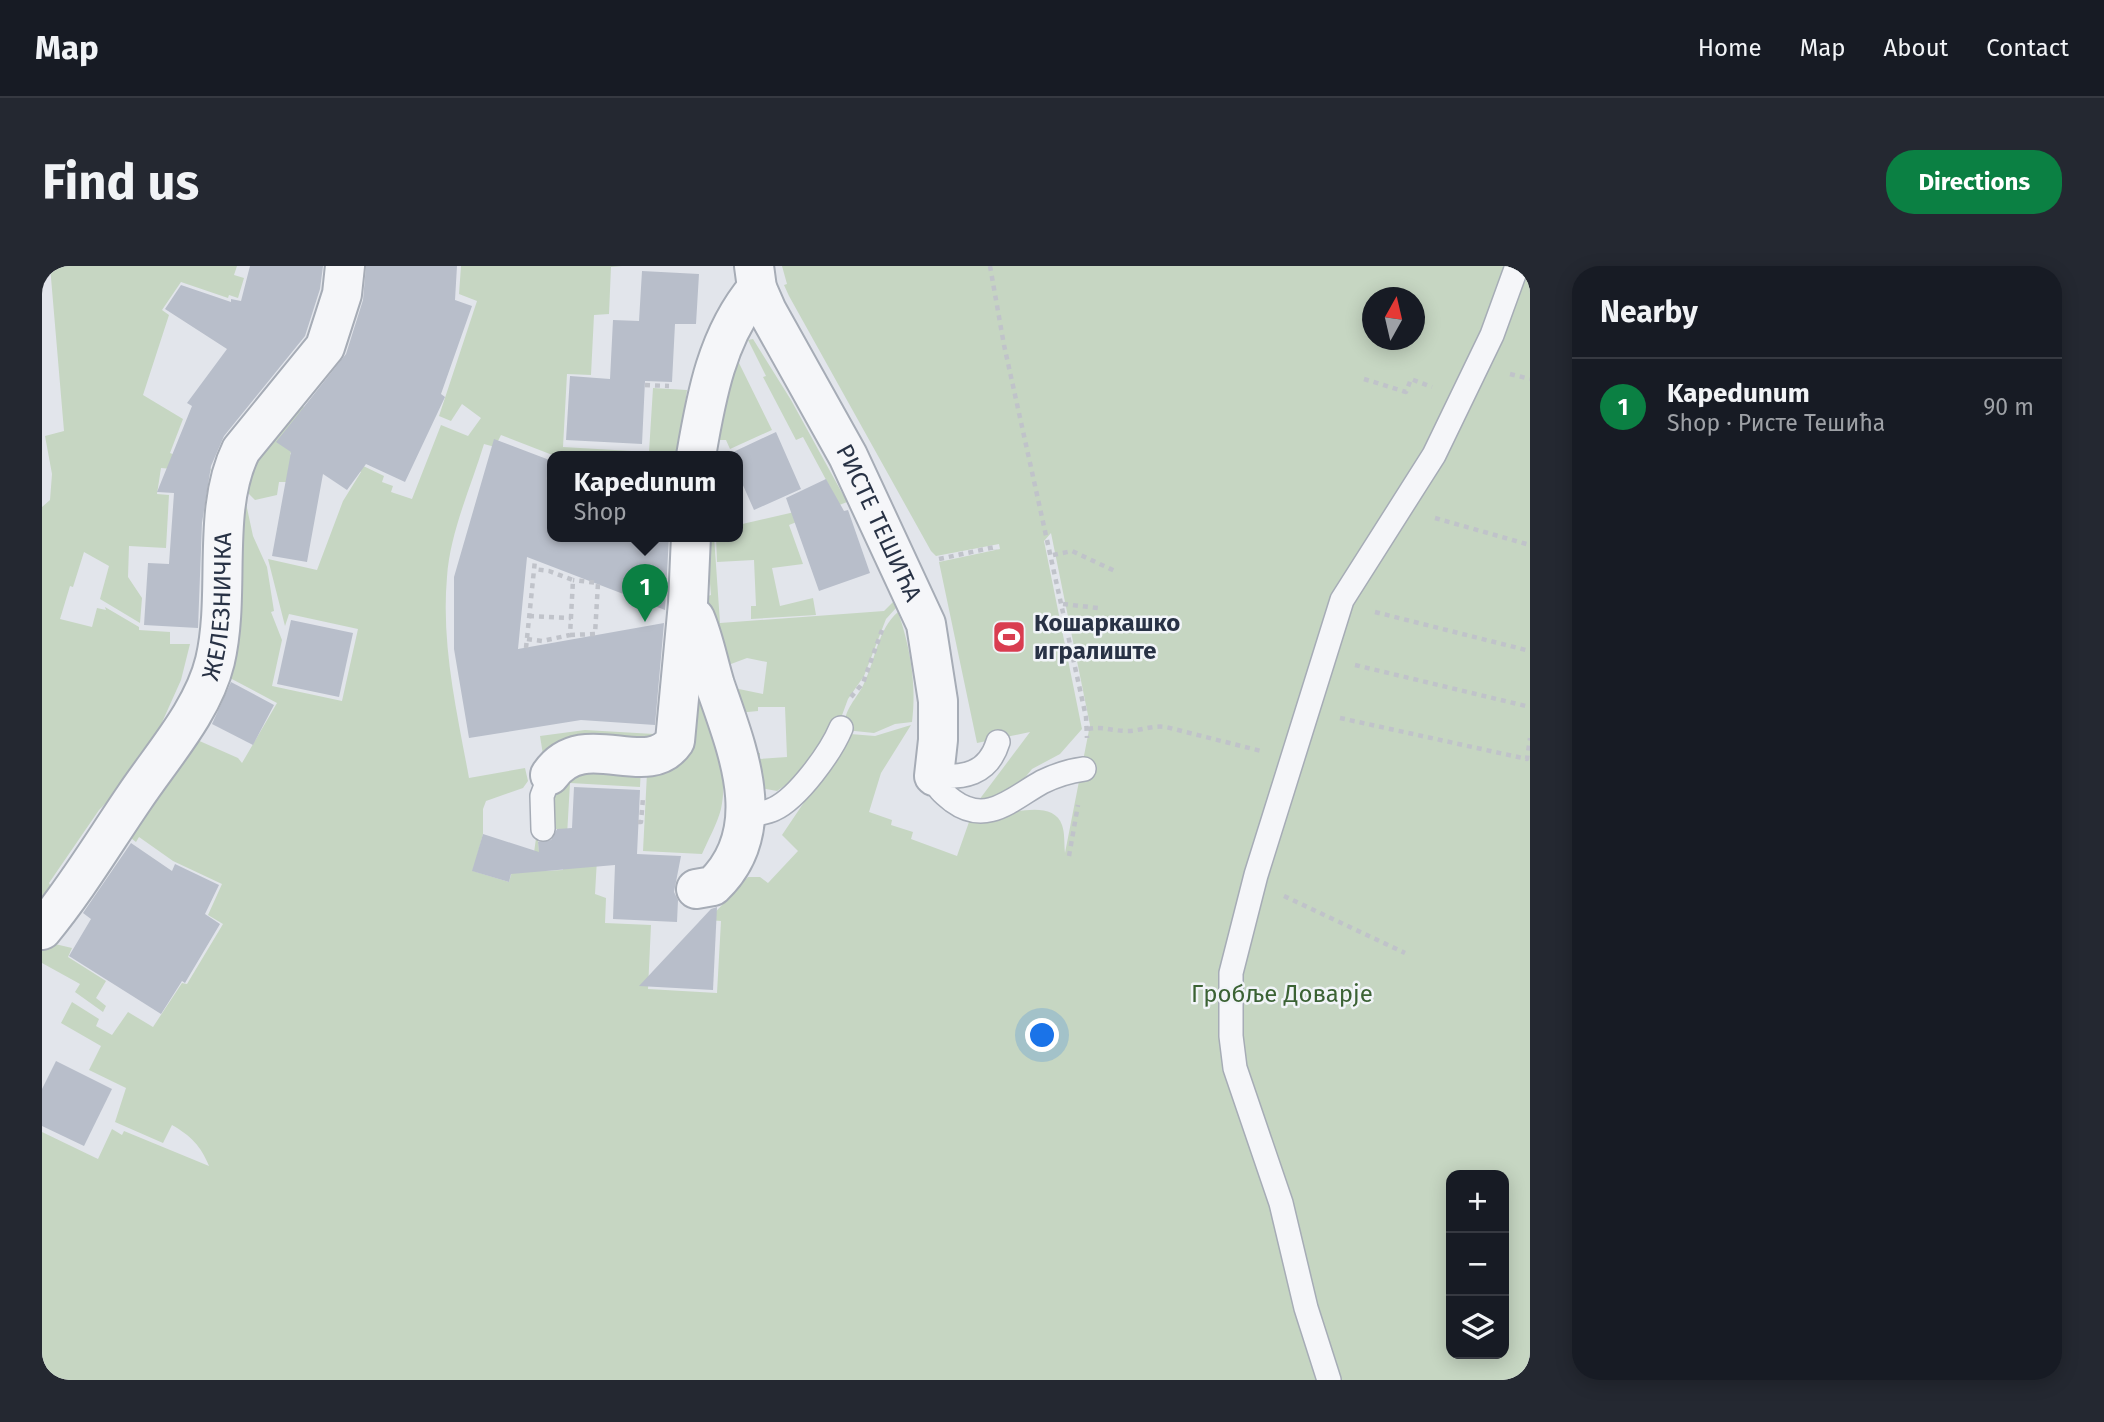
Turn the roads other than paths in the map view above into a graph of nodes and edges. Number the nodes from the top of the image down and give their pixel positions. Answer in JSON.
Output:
{"nodes":[{"id":1,"x":345,"y":266,"type":"edge"},
{"id":2,"x":1517,"y":266,"type":"edge"},
{"id":3,"x":756,"y":277,"type":"edge"},
{"id":4,"x":697,"y":451,"type":"edge"},
{"id":5,"x":691,"y":542,"type":"edge"},
{"id":6,"x":688,"y":603,"type":"junction"},
{"id":7,"x":841,"y":728,"type":"road end"},
{"id":8,"x":998,"y":742,"type":"dead end"},
{"id":9,"x":1084,"y":769,"type":"dead end"},
{"id":10,"x":550,"y":775,"type":"joint"},
{"id":11,"x":934,"y":776,"type":"junction"},
{"id":12,"x":747,"y":815,"type":"junction"},
{"id":13,"x":543,"y":829,"type":"dead end"},
{"id":14,"x":696,"y":889,"type":"dead end"},
{"id":15,"x":42,"y":930,"type":"edge"},
{"id":16,"x":1329,"y":1380,"type":"edge"}],
"edges":[{"from":1,"to":15,"type":"street","name":"ЖЕЛЕЗНИЧКА"},
{"from":2,"to":16,"type":"lane"},
{"from":3,"to":4,"type":"street","name":"РИСТЕ ТЕШИЋА"},
{"from":3,"to":11,"type":"street","name":"РИСТЕ ТЕШИЋА"},
{"from":5,"to":6,"type":"street"},
{"from":6,"to":10,"type":"street"},
{"from":6,"to":12,"type":"street"},
{"from":7,"to":12,"type":"lane"},
{"from":8,"to":11,"type":"lane"},
{"from":9,"to":11,"type":"lane"},
{"from":10,"to":13,"type":"lane"},
{"from":12,"to":14,"type":"street"}]}
